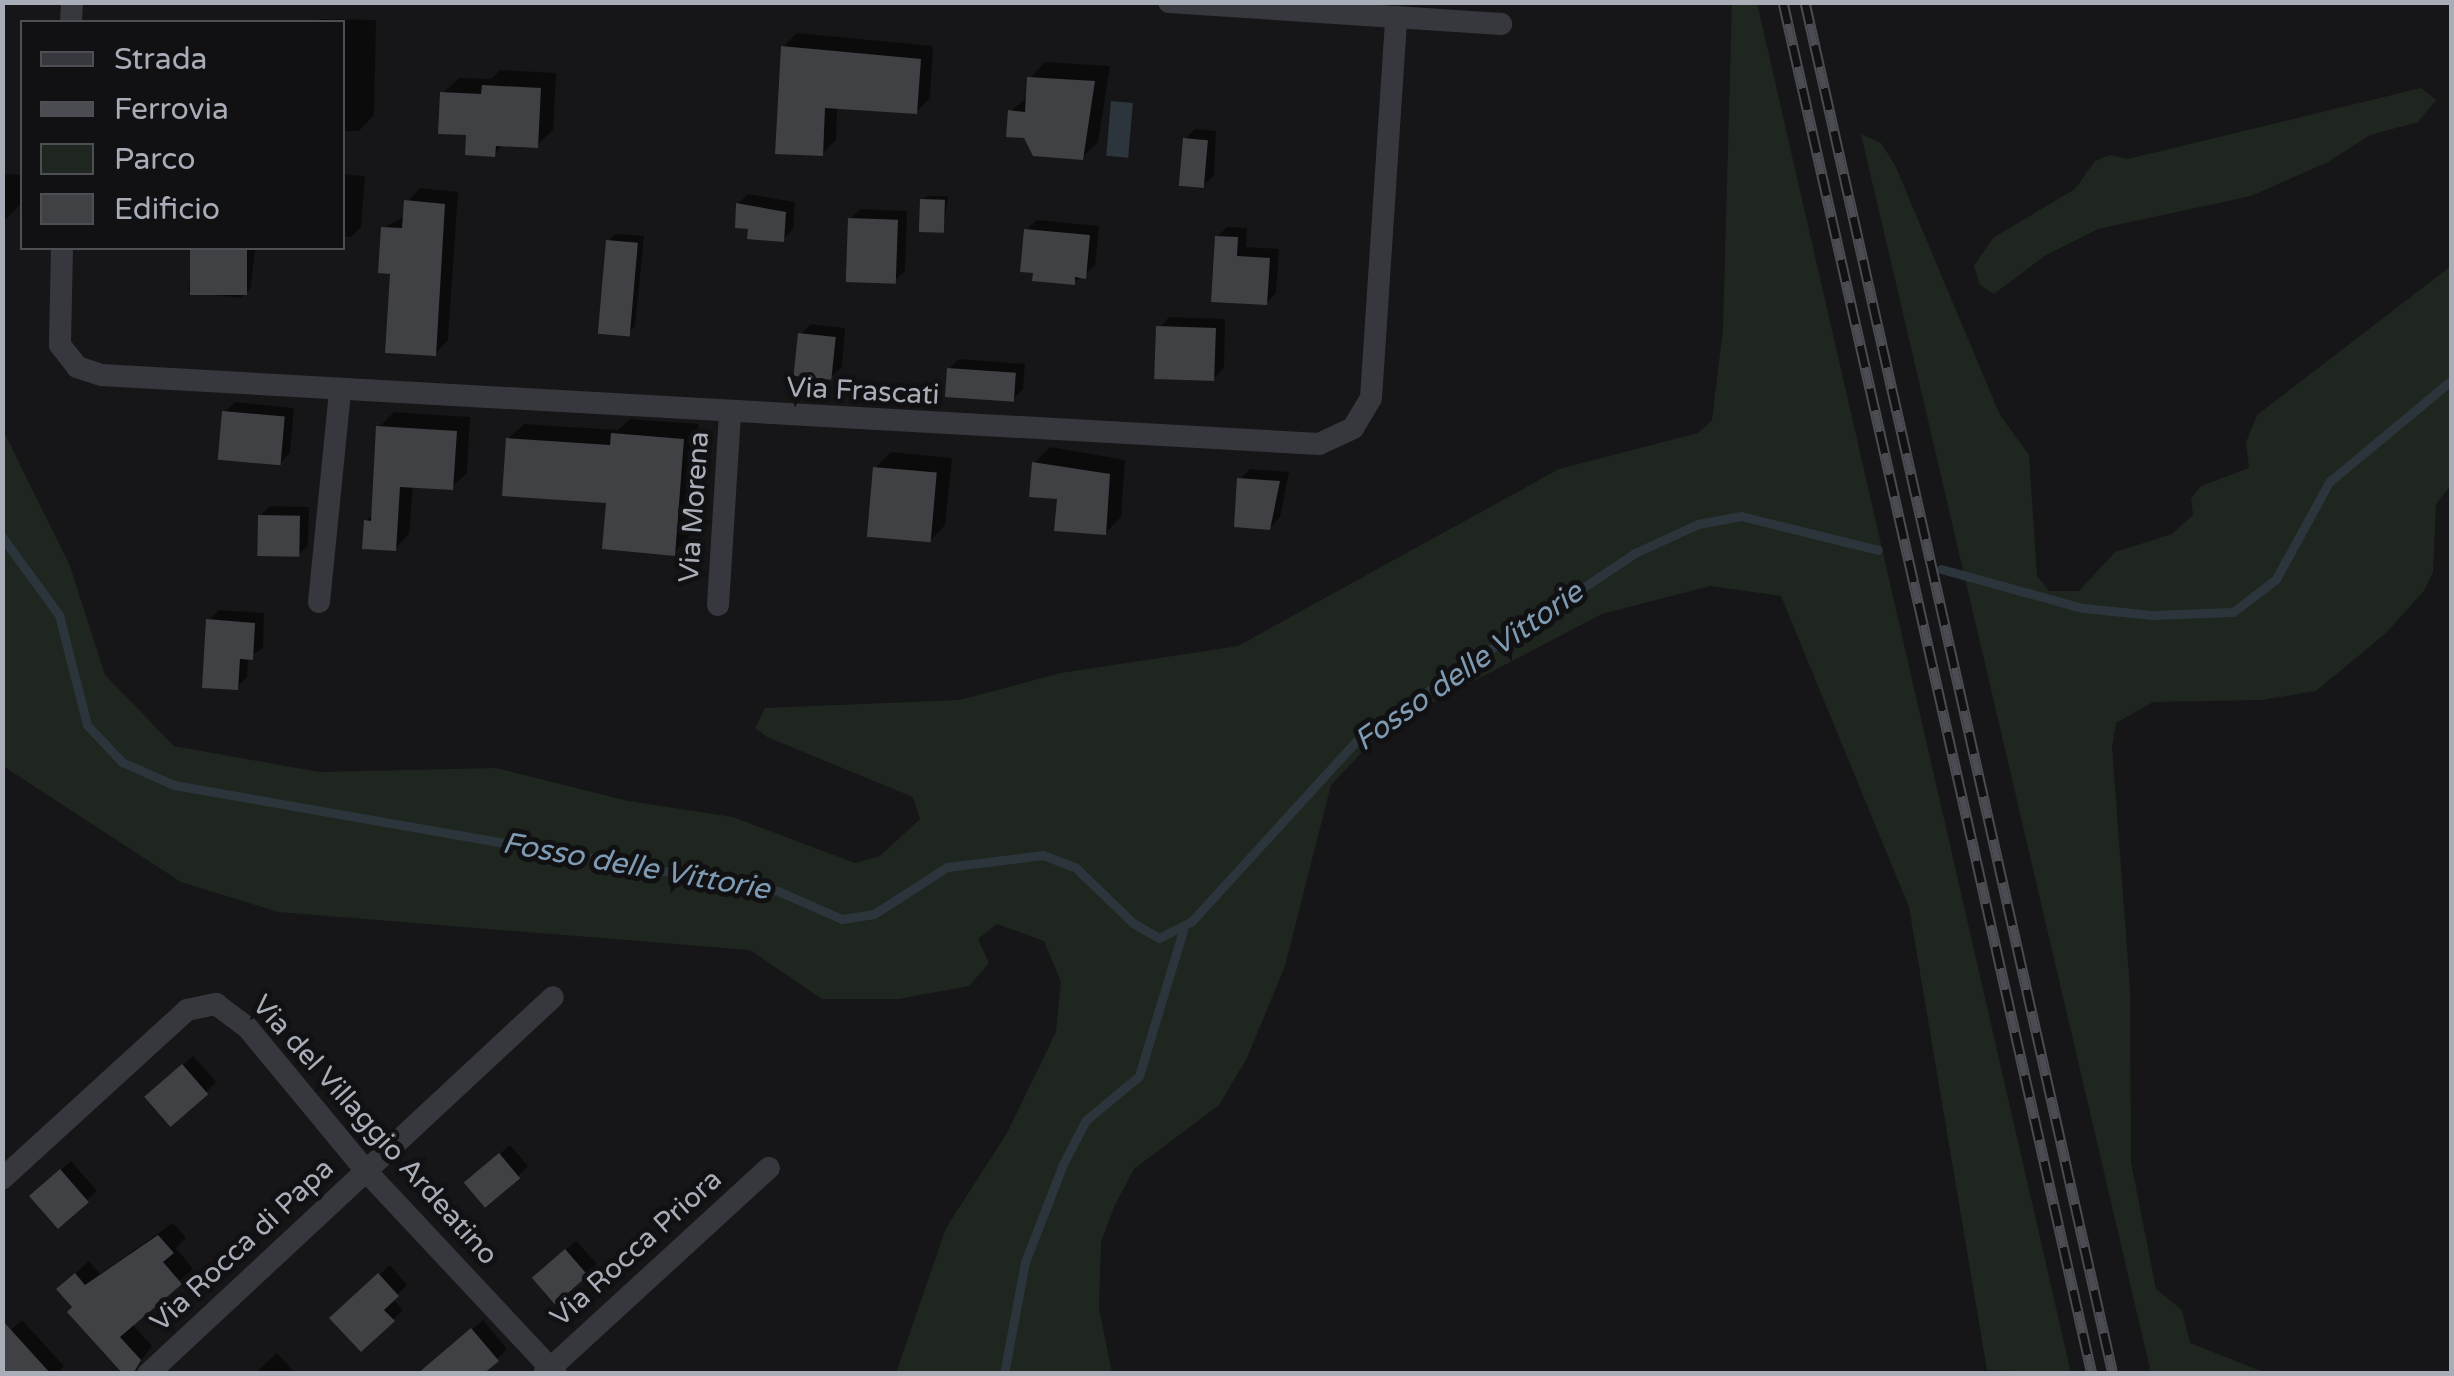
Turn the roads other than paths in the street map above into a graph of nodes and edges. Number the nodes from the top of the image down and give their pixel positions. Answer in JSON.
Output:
{"nodes":[{"id":1,"x":1169,"y":2,"type":"edge"},
{"id":2,"x":1214,"y":4,"type":"edge"},
{"id":3,"x":1396,"y":17,"type":"junction"},
{"id":4,"x":1502,"y":24,"type":"dead end"},
{"id":5,"x":62,"y":250,"type":"edge"},
{"id":6,"x":340,"y":391,"type":"junction"},
{"id":7,"x":730,"y":413,"type":"junction"},
{"id":8,"x":319,"y":602,"type":"dead end"},
{"id":9,"x":718,"y":605,"type":"dead end"},
{"id":10,"x":554,"y":996,"type":"dead end"},
{"id":11,"x":769,"y":1168,"type":"dead end"},
{"id":12,"x":366,"y":1171,"type":"junction"},
{"id":13,"x":2,"y":1179,"type":"edge"},
{"id":14,"x":550,"y":1372,"type":"edge"},
{"id":15,"x":148,"y":1374,"type":"edge"}],
"edges":[{"from":1,"to":2,"type":"street"},
{"from":2,"to":3,"type":"street"},
{"from":3,"to":4,"type":"street"},
{"from":3,"to":7,"type":"street","name":"Via Frascati"},
{"from":5,"to":6,"type":"street","name":"Via Frascati"},
{"from":6,"to":7,"type":"street","name":"Via Frascati"},
{"from":6,"to":8,"type":"street"},
{"from":7,"to":9,"type":"street","name":"Via Morena"},
{"from":10,"to":12,"type":"street","name":"Via Rocca di Papa"},
{"from":11,"to":14,"type":"street","name":"Via Rocca Priora"},
{"from":12,"to":13,"type":"street","name":"Via del Villaggio Ardeatino"},
{"from":12,"to":14,"type":"street","name":"Via del Villaggio Ardeatino"},
{"from":12,"to":15,"type":"street","name":"Via Rocca di Papa"}]}
